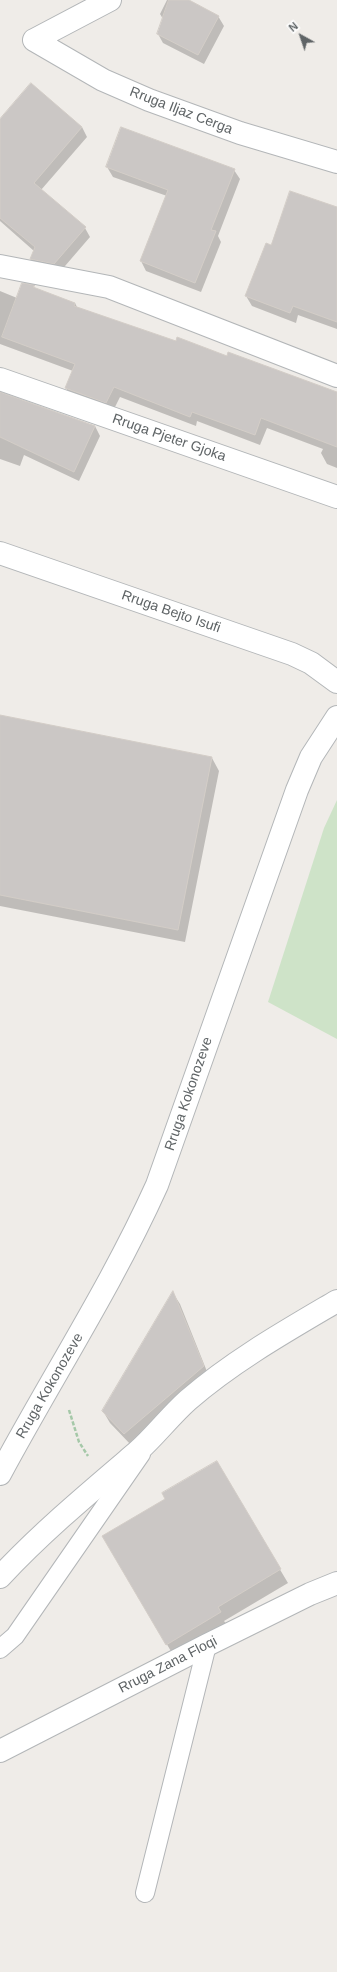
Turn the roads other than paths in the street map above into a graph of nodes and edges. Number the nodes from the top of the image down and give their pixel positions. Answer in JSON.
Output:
{"nodes":[{"id":1,"x":110,"y":0,"type":"edge"},
{"id":2,"x":337,"y":162,"type":"edge"},
{"id":3,"x":0,"y":266,"type":"edge"},
{"id":4,"x":337,"y":376,"type":"edge"},
{"id":5,"x":0,"y":379,"type":"edge"},
{"id":6,"x":337,"y":497,"type":"edge"},
{"id":7,"x":0,"y":553,"type":"edge"},
{"id":8,"x":337,"y":682,"type":"edge"},
{"id":9,"x":337,"y":717,"type":"edge"},
{"id":10,"x":337,"y":1301,"type":"edge"},
{"id":11,"x":153,"y":1437,"type":"junction"},
{"id":12,"x":3,"y":1462,"type":"edge"},
{"id":13,"x":0,"y":1577,"type":"edge"},
{"id":14,"x":337,"y":1583,"type":"edge"},
{"id":15,"x":207,"y":1645,"type":"junction"},
{"id":16,"x":0,"y":1649,"type":"edge"},
{"id":17,"x":0,"y":1751,"type":"edge"},
{"id":18,"x":145,"y":1893,"type":"dead end"}],
"edges":[{"from":1,"to":2,"type":"street","name":"Rruga Iljaz Cerga"},
{"from":3,"to":4,"type":"street"},
{"from":5,"to":6,"type":"street","name":"Rruga Pjeter Gjoka"},
{"from":7,"to":8,"type":"street","name":"Rruga Bejto Isufi"},
{"from":9,"to":12,"type":"street","name":"Rruga Kokonozeve"},
{"from":10,"to":11,"type":"street"},
{"from":11,"to":13,"type":"street"},
{"from":11,"to":16,"type":"lane"},
{"from":14,"to":15,"type":"street","name":"Rruga Zana Floqi"},
{"from":15,"to":17,"type":"street","name":"Rruga Zana Floqi"},
{"from":15,"to":18,"type":"lane"}]}
